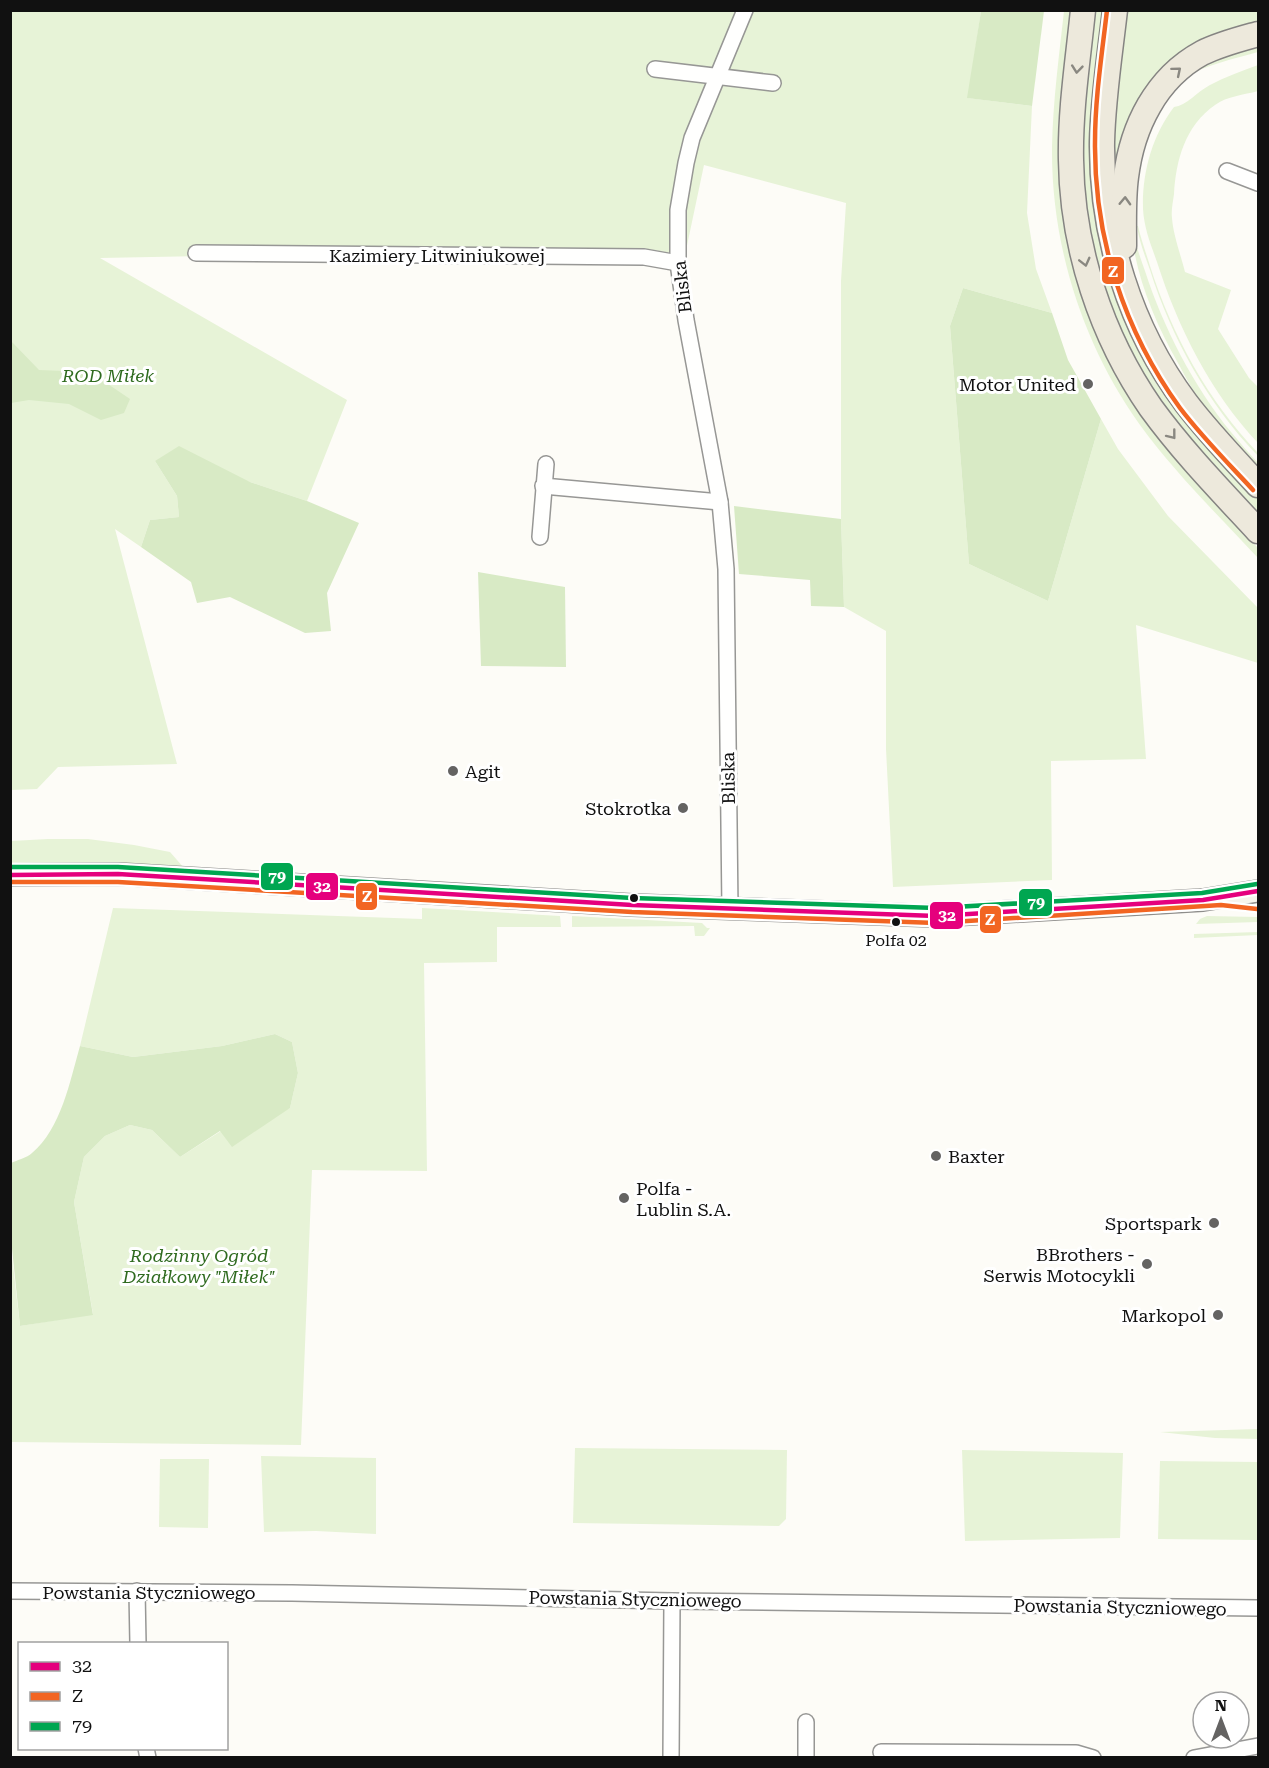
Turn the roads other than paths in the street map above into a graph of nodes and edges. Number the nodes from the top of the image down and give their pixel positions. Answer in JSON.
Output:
{"nodes":[{"id":1,"x":745,"y":10,"type":"edge"},
{"id":2,"x":1083,"y":10,"type":"edge"},
{"id":3,"x":1115,"y":10,"type":"edge"},
{"id":4,"x":1258,"y":34,"type":"edge"},
{"id":5,"x":655,"y":69,"type":"dead end"},
{"id":6,"x":718,"y":76,"type":"junction"},
{"id":7,"x":773,"y":83,"type":"dead end"},
{"id":8,"x":1227,"y":171,"type":"dead end"},
{"id":9,"x":1258,"y":183,"type":"edge"},
{"id":10,"x":196,"y":253,"type":"dead end"},
{"id":11,"x":678,"y":263,"type":"junction"},
{"id":12,"x":1123,"y":280,"type":"junction"},
{"id":13,"x":546,"y":464,"type":"dead end"},
{"id":14,"x":1258,"y":484,"type":"edge"},
{"id":15,"x":543,"y":486,"type":"junction"},
{"id":16,"x":720,"y":502,"type":"junction"},
{"id":17,"x":1258,"y":531,"type":"edge"},
{"id":18,"x":540,"y":537,"type":"dead end"},
{"id":19,"x":10,"y":875,"type":"edge"},
{"id":20,"x":1258,"y":891,"type":"edge"},
{"id":21,"x":1221,"y":897,"type":"junction"},
{"id":22,"x":1258,"y":902,"type":"edge"},
{"id":23,"x":730,"y":909,"type":"junction"},
{"id":24,"x":10,"y":1591,"type":"edge"},
{"id":25,"x":137,"y":1591,"type":"junction"},
{"id":26,"x":672,"y":1601,"type":"junction"},
{"id":27,"x":1258,"y":1608,"type":"edge"},
{"id":28,"x":138,"y":1642,"type":"edge"},
{"id":29,"x":806,"y":1722,"type":"dead end"},
{"id":30,"x":1258,"y":1746,"type":"edge"},
{"id":31,"x":881,"y":1752,"type":"dead end"},
{"id":32,"x":670,"y":1758,"type":"edge"},
{"id":33,"x":806,"y":1758,"type":"edge"},
{"id":34,"x":1093,"y":1758,"type":"edge"},
{"id":35,"x":1194,"y":1758,"type":"edge"}],
"edges":[{"from":1,"to":6,"type":"street","name":"Bliska"},
{"from":2,"to":17,"type":"main road","one_way":true},
{"from":3,"to":12,"type":"main road"},
{"from":12,"to":4,"type":"main road","one_way":true},
{"from":5,"to":6,"type":"street"},
{"from":6,"to":7,"type":"street"},
{"from":6,"to":11,"type":"street","name":"Bliska"},
{"from":8,"to":9,"type":"street"},
{"from":10,"to":11,"type":"street","name":"Kazimiery Litwiniukowej"},
{"from":11,"to":16,"type":"street","name":"Bliska"},
{"from":12,"to":14,"type":"main road"},
{"from":13,"to":15,"type":"street"},
{"from":15,"to":16,"type":"street"},
{"from":15,"to":18,"type":"street"},
{"from":16,"to":23,"type":"street","name":"Bliska"},
{"from":19,"to":23,"type":"street"},
{"from":20,"to":21,"type":"street"},
{"from":21,"to":22,"type":"street"},
{"from":21,"to":23,"type":"street"},
{"from":24,"to":25,"type":"street","name":"Powstania Styczniowego"},
{"from":25,"to":26,"type":"street","name":"Powstania Styczniowego"},
{"from":25,"to":28,"type":"street"},
{"from":26,"to":27,"type":"street","name":"Powstania Styczniowego"},
{"from":26,"to":32,"type":"street"},
{"from":29,"to":33,"type":"street"},
{"from":30,"to":35,"type":"street"},
{"from":31,"to":34,"type":"street"}]}
